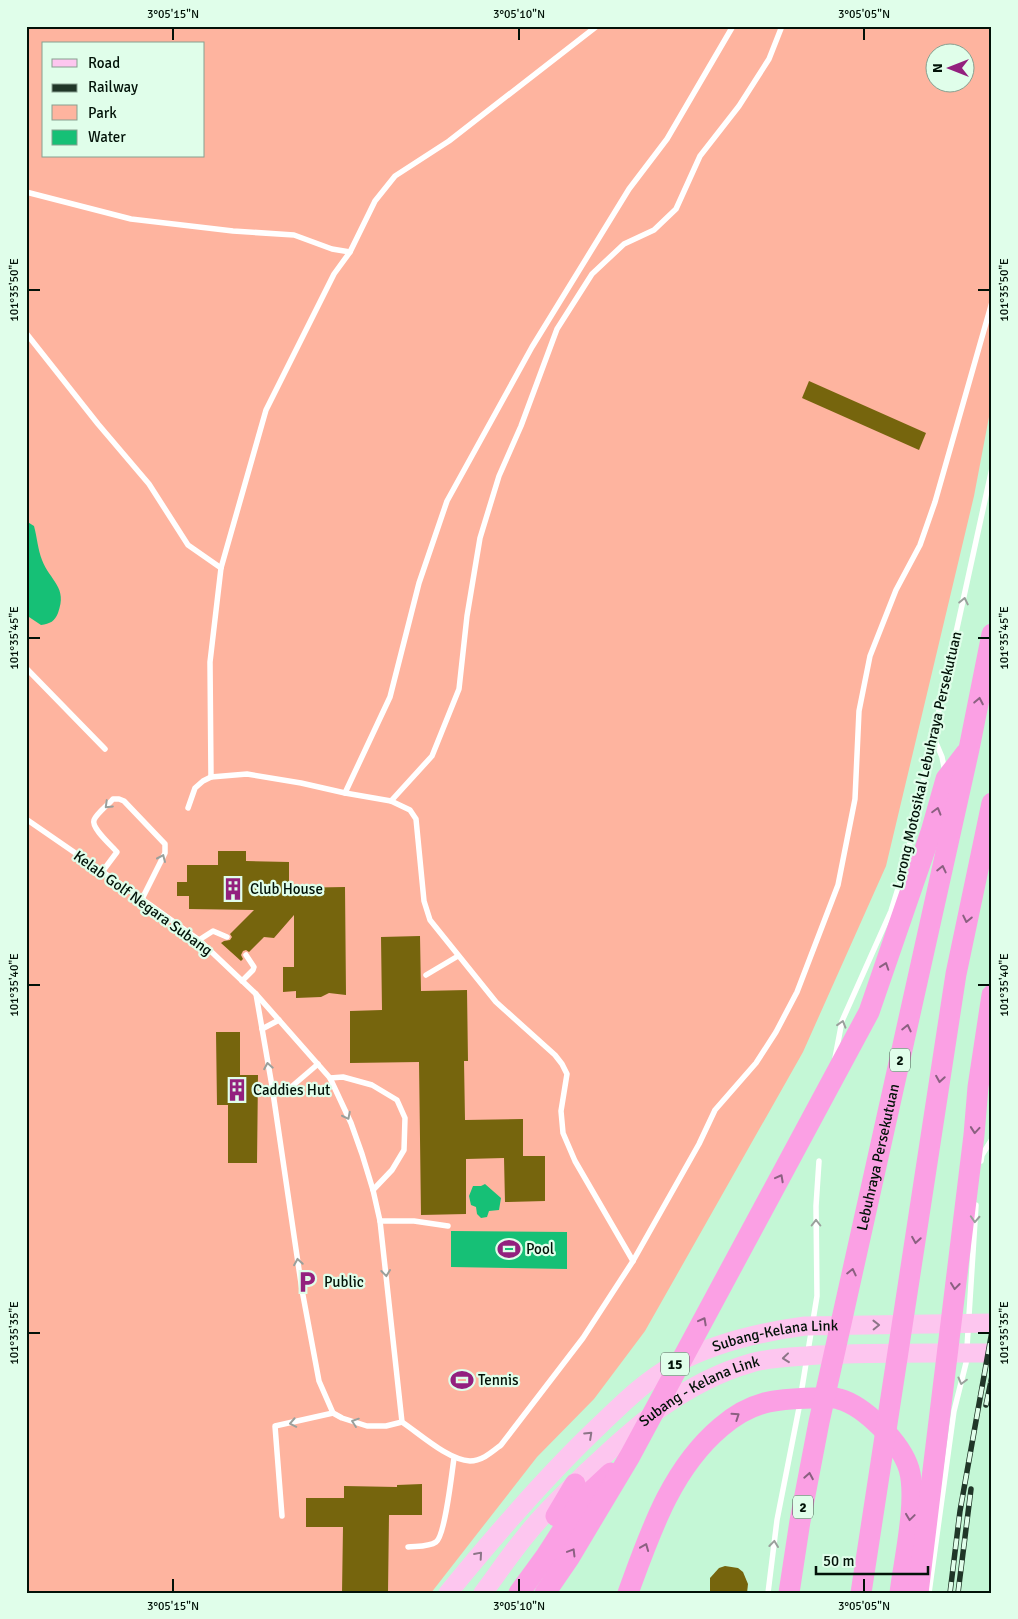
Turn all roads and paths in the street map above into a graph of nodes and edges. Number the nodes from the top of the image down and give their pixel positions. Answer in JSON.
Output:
{"nodes":[{"id":1,"x":597,"y":26,"type":"edge"},
{"id":2,"x":733,"y":26,"type":"edge"},
{"id":3,"x":782,"y":26,"type":"edge"},
{"id":4,"x":26,"y":192,"type":"edge"},
{"id":5,"x":350,"y":252,"type":"junction"},
{"id":6,"x":992,"y":302,"type":"edge"},
{"id":7,"x":26,"y":333,"type":"edge"},
{"id":8,"x":992,"y":468,"type":"edge"},
{"id":9,"x":221,"y":568,"type":"junction"},
{"id":10,"x":992,"y":634,"type":"edge"},
{"id":11,"x":26,"y":668,"type":"edge"},
{"id":12,"x":934,"y":738,"type":"junction"},
{"id":13,"x":105,"y":749,"type":"dead end"},
{"id":14,"x":969,"y":749,"type":"junction"},
{"id":15,"x":211,"y":777,"type":"junction"},
{"id":16,"x":946,"y":779,"type":"junction"},
{"id":17,"x":345,"y":793,"type":"junction"},
{"id":18,"x":390,"y":801,"type":"junction"},
{"id":19,"x":992,"y":803,"type":"edge"},
{"id":20,"x":188,"y":808,"type":"dead end"},
{"id":21,"x":26,"y":819,"type":"edge"},
{"id":22,"x":102,"y":872,"type":"junction"},
{"id":23,"x":142,"y":899,"type":"junction"},
{"id":24,"x":227,"y":937,"type":"dead end"},
{"id":25,"x":198,"y":940,"type":"junction"},
{"id":26,"x":246,"y":955,"type":"dead end"},
{"id":27,"x":458,"y":956,"type":"junction"},
{"id":28,"x":426,"y":975,"type":"dead end"},
{"id":29,"x":242,"y":981,"type":"junction"},
{"id":30,"x":256,"y":994,"type":"junction"},
{"id":31,"x":992,"y":995,"type":"edge"},
{"id":32,"x":279,"y":1020,"type":"junction"},
{"id":33,"x":262,"y":1029,"type":"junction"},
{"id":34,"x":318,"y":1064,"type":"junction"},
{"id":35,"x":832,"y":1072,"type":"dead end"},
{"id":36,"x":330,"y":1078,"type":"junction"},
{"id":37,"x":290,"y":1088,"type":"dead end"},
{"id":38,"x":992,"y":1139,"type":"edge"},
{"id":39,"x":819,"y":1161,"type":"dead end"},
{"id":40,"x":981,"y":1164,"type":"dead end"},
{"id":41,"x":373,"y":1190,"type":"junction"},
{"id":42,"x":380,"y":1222,"type":"junction"},
{"id":43,"x":448,"y":1226,"type":"dead end"},
{"id":44,"x":633,"y":1261,"type":"junction"},
{"id":45,"x":992,"y":1323,"type":"edge"},
{"id":46,"x":992,"y":1353,"type":"edge"},
{"id":47,"x":333,"y":1414,"type":"junction"},
{"id":48,"x":402,"y":1422,"type":"junction"},
{"id":49,"x":630,"y":1456,"type":"junction"},
{"id":50,"x":454,"y":1458,"type":"junction"},
{"id":51,"x":575,"y":1484,"type":"junction"},
{"id":52,"x":282,"y":1516,"type":"dead end"},
{"id":53,"x":408,"y":1547,"type":"dead end"},
{"id":54,"x":906,"y":1550,"type":"junction"},
{"id":55,"x":924,"y":1586,"type":"edge"},
{"id":56,"x":448,"y":1593,"type":"edge"},
{"id":57,"x":483,"y":1593,"type":"edge"},
{"id":58,"x":506,"y":1593,"type":"edge"},
{"id":59,"x":519,"y":1593,"type":"edge"},
{"id":60,"x":545,"y":1593,"type":"edge"},
{"id":61,"x":628,"y":1593,"type":"edge"},
{"id":62,"x":768,"y":1593,"type":"edge"},
{"id":63,"x":789,"y":1593,"type":"edge"},
{"id":64,"x":862,"y":1593,"type":"edge"},
{"id":65,"x":900,"y":1593,"type":"edge"},
{"id":66,"x":929,"y":1593,"type":"edge"}],
"edges":[{"from":1,"to":5,"type":"lane"},
{"from":2,"to":17,"type":"lane"},
{"from":3,"to":18,"type":"lane"},
{"from":4,"to":5,"type":"lane"},
{"from":5,"to":9,"type":"lane"},
{"from":6,"to":44,"type":"lane"},
{"from":7,"to":9,"type":"lane"},
{"from":12,"to":8,"type":"lane","name":"Lorong Motosikal Lebuhraya Persekutuan","one_way":true},
{"from":9,"to":15,"type":"lane"},
{"from":14,"to":10,"type":"highway","name":"Lebuhraya Persekutuan","number":"2","one_way":true},
{"from":11,"to":13,"type":"lane"},
{"from":12,"to":16,"type":"lane"},
{"from":35,"to":12,"type":"lane","name":"Lorong Motosikal Lebuhraya Persekutuan","one_way":true},
{"from":14,"to":16,"type":"highway"},
{"from":63,"to":14,"type":"highway","name":"Lebuhraya Persekutuan","number":"2","one_way":true},
{"from":15,"to":17,"type":"lane"},
{"from":15,"to":20,"type":"lane"},
{"from":49,"to":16,"type":"highway","one_way":true},
{"from":17,"to":18,"type":"lane"},
{"from":18,"to":27,"type":"lane"},
{"from":19,"to":64,"type":"highway","one_way":true},
{"from":21,"to":22,"type":"lane","name":"Kelab Golf Negara Subang"},
{"from":22,"to":23,"type":"lane","name":"Kelab Golf Negara Subang"},
{"from":23,"to":22,"type":"lane","one_way":true},
{"from":23,"to":25,"type":"lane","name":"Kelab Golf Negara Subang"},
{"from":24,"to":25,"type":"lane"},
{"from":25,"to":29,"type":"lane","name":"Kelab Golf Negara Subang"},
{"from":26,"to":29,"type":"lane"},
{"from":27,"to":28,"type":"lane"},
{"from":27,"to":44,"type":"lane"},
{"from":29,"to":30,"type":"lane","name":"Kelab Golf Negara Subang"},
{"from":30,"to":32,"type":"lane","name":"Kelab Golf Negara Subang"},
{"from":30,"to":33,"type":"lane"},
{"from":31,"to":55,"type":"highway","one_way":true},
{"from":32,"to":33,"type":"lane"},
{"from":32,"to":34,"type":"lane","name":"Kelab Golf Negara Subang"},
{"from":47,"to":33,"type":"lane","one_way":true},
{"from":34,"to":36,"type":"lane","name":"Kelab Golf Negara Subang"},
{"from":34,"to":37,"type":"lane"},
{"from":36,"to":41,"type":"lane","name":"Kelab Golf Negara Subang","one_way":true},
{"from":36,"to":41,"type":"lane"},
{"from":38,"to":40,"type":"lane"},
{"from":62,"to":39,"type":"lane","one_way":true},
{"from":41,"to":42,"type":"lane","name":"Kelab Golf Negara Subang"},
{"from":42,"to":43,"type":"lane"},
{"from":42,"to":48,"type":"lane","name":"Kelab Golf Negara Subang","one_way":true},
{"from":44,"to":50,"type":"lane"},
{"from":56,"to":45,"type":"main road","name":"Subang-Kelana Link","number":"15","one_way":true},
{"from":46,"to":51,"type":"main road","name":"Subang - Kelana Link","number":"15","one_way":true},
{"from":48,"to":47,"type":"lane","one_way":true},
{"from":47,"to":52,"type":"lane","one_way":true},
{"from":48,"to":50,"type":"lane"},
{"from":49,"to":59,"type":"highway"},
{"from":60,"to":49,"type":"highway","one_way":true},
{"from":50,"to":53,"type":"lane"},
{"from":51,"to":57,"type":"main road","name":"Subang - Kelana Link","number":"15"},
{"from":51,"to":58,"type":"highway"},
{"from":54,"to":55,"type":"lane"},
{"from":61,"to":54,"type":"highway","one_way":true},
{"from":54,"to":65,"type":"highway"},
{"from":55,"to":66,"type":"lane"}]}
